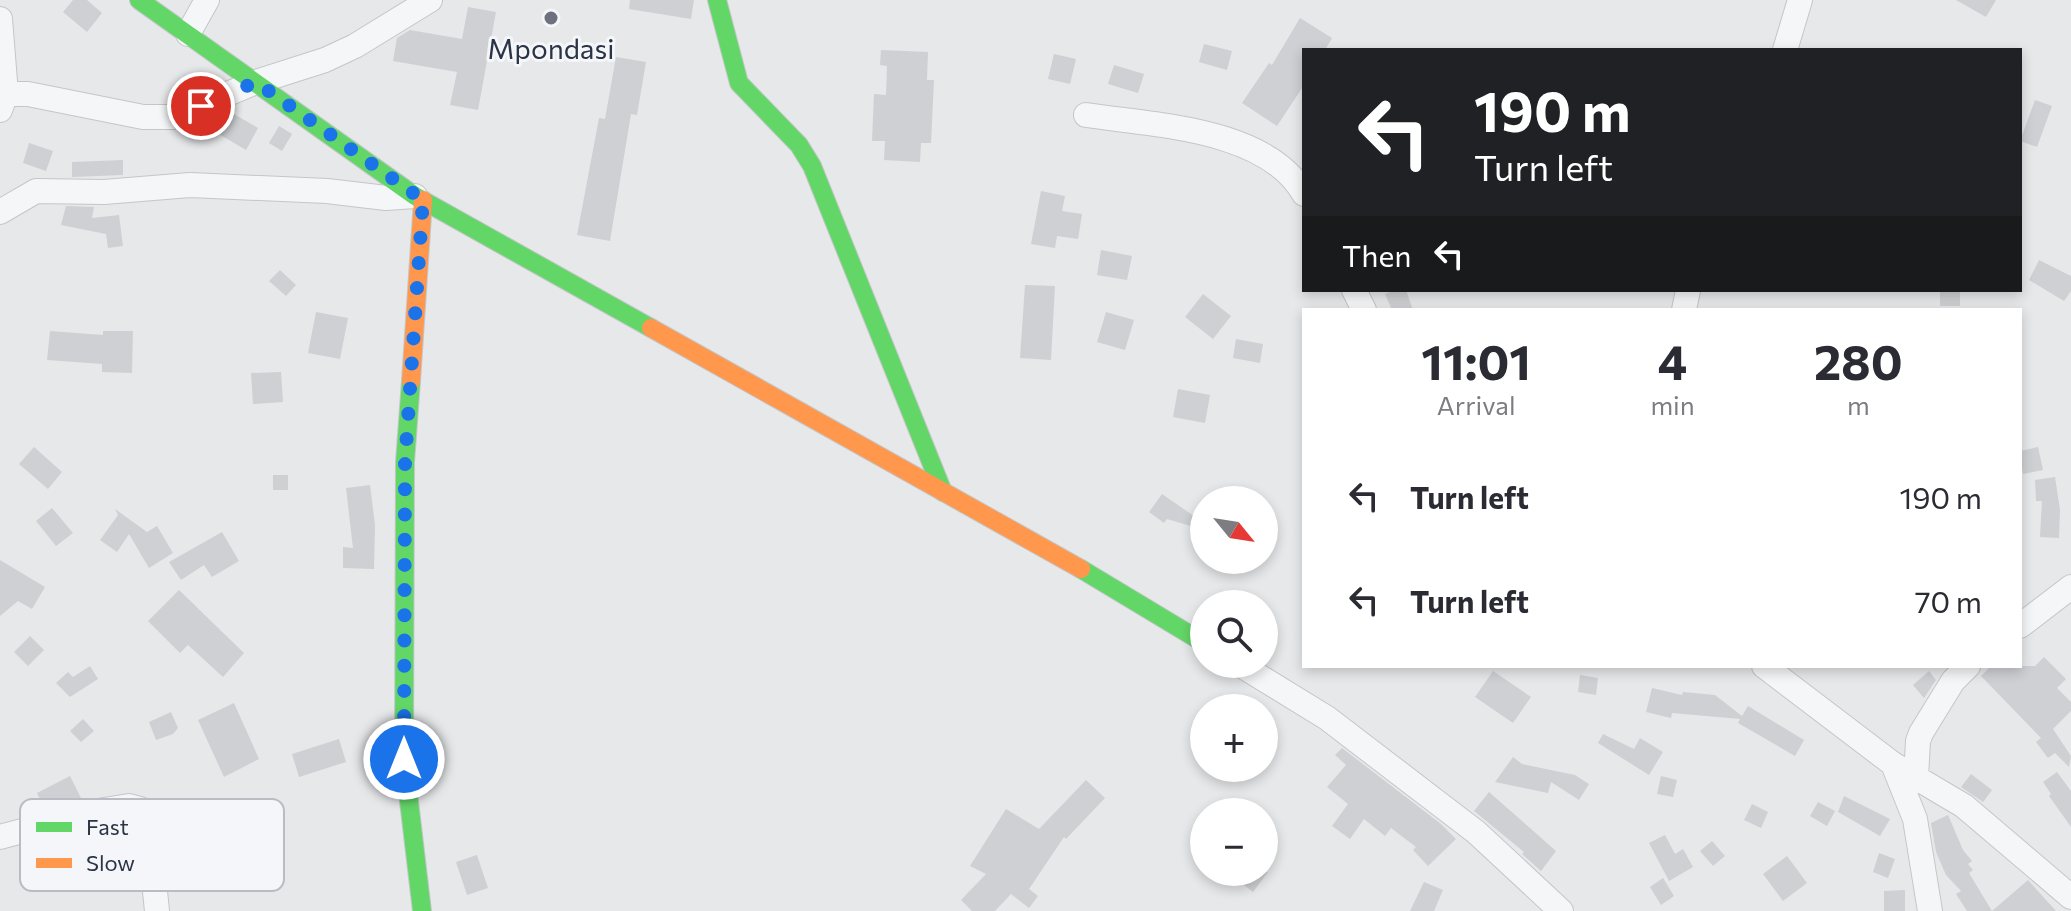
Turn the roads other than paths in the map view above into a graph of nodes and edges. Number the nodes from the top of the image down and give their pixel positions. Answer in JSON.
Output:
{"nodes":[{"id":1,"x":139,"y":0,"type":"edge"},
{"id":2,"x":207,"y":0,"type":"edge"},
{"id":3,"x":430,"y":0,"type":"edge"},
{"id":4,"x":717,"y":0,"type":"edge"},
{"id":5,"x":1793,"y":6,"type":"edge"},
{"id":6,"x":0,"y":19,"type":"edge"},
{"id":7,"x":188,"y":34,"type":"junction"},
{"id":8,"x":1785,"y":48,"type":"edge"},
{"id":9,"x":256,"y":82,"type":"junction"},
{"id":10,"x":3,"y":102,"type":"edge"},
{"id":11,"x":1086,"y":115,"type":"dead end"},
{"id":12,"x":1302,"y":191,"type":"edge"},
{"id":13,"x":419,"y":198,"type":"junction"},
{"id":14,"x":0,"y":212,"type":"edge"},
{"id":15,"x":943,"y":492,"type":"junction"},
{"id":16,"x":2071,"y":587,"type":"edge"},
{"id":17,"x":2022,"y":624,"type":"edge"},
{"id":18,"x":1190,"y":635,"type":"edge"},
{"id":19,"x":1767,"y":668,"type":"edge"},
{"id":20,"x":1966,"y":668,"type":"edge"},
{"id":21,"x":1262,"y":678,"type":"edge"},
{"id":22,"x":1893,"y":764,"type":"junction"},
{"id":23,"x":1916,"y":777,"type":"junction"},
{"id":24,"x":20,"y":832,"type":"edge"},
{"id":25,"x":0,"y":837,"type":"edge"},
{"id":26,"x":155,"y":891,"type":"edge"},
{"id":27,"x":2071,"y":897,"type":"edge"},
{"id":28,"x":157,"y":911,"type":"edge"},
{"id":29,"x":422,"y":911,"type":"edge"},
{"id":30,"x":1561,"y":911,"type":"edge"},
{"id":31,"x":1930,"y":911,"type":"edge"}],
"edges":[{"from":1,"to":7,"type":"street"},
{"from":2,"to":7,"type":"street"},
{"from":3,"to":9,"type":"street"},
{"from":4,"to":15,"type":"street"},
{"from":5,"to":8,"type":"street"},
{"from":6,"to":10,"type":"street"},
{"from":7,"to":9,"type":"street"},
{"from":9,"to":10,"type":"street"},
{"from":9,"to":13,"type":"street"},
{"from":11,"to":12,"type":"street"},
{"from":13,"to":14,"type":"street"},
{"from":13,"to":15,"type":"street"},
{"from":13,"to":29,"type":"street"},
{"from":15,"to":18,"type":"street"},
{"from":16,"to":17,"type":"street"},
{"from":19,"to":22,"type":"street"},
{"from":20,"to":23,"type":"street"},
{"from":21,"to":30,"type":"street"},
{"from":22,"to":23,"type":"street"},
{"from":22,"to":31,"type":"street"},
{"from":23,"to":27,"type":"street"},
{"from":24,"to":25,"type":"street"},
{"from":26,"to":28,"type":"street"}]}
